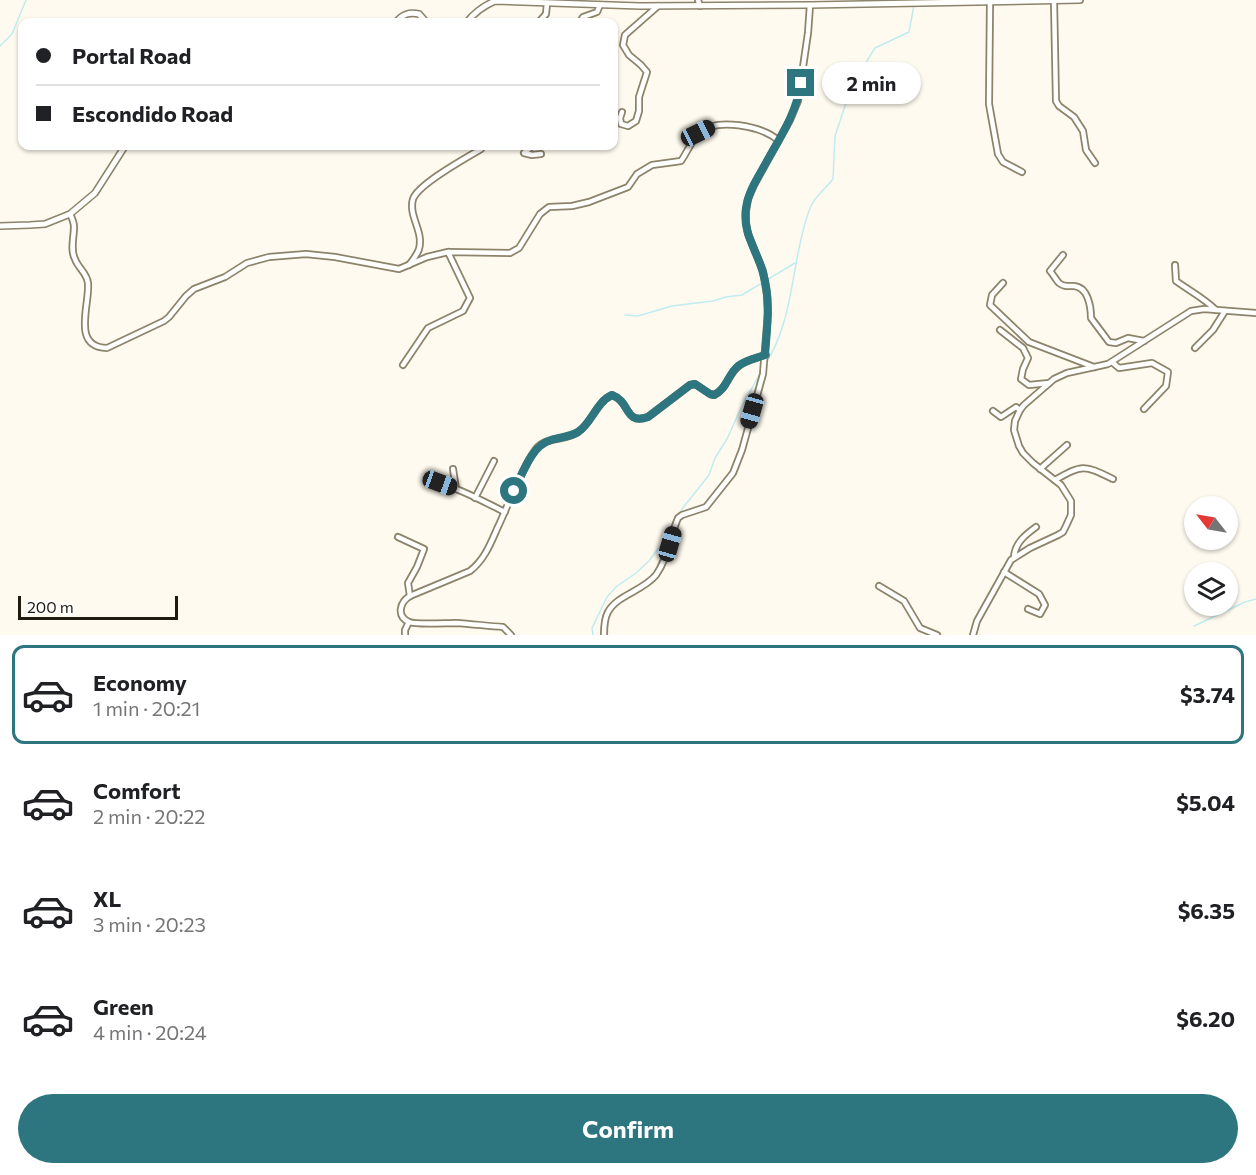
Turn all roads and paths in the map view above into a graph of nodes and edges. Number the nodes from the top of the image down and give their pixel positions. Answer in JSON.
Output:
{"nodes":[{"id":1,"x":1054,"y":0,"type":"edge"},
{"id":2,"x":1080,"y":0,"type":"edge"},
{"id":3,"x":539,"y":1,"type":"edge"},
{"id":4,"x":950,"y":1,"type":"edge"},
{"id":5,"x":1010,"y":1,"type":"edge"},
{"id":6,"x":990,"y":2,"type":"junction"},
{"id":7,"x":547,"y":3,"type":"junction"},
{"id":8,"x":699,"y":3,"type":"edge"},
{"id":9,"x":808,"y":3,"type":"edge"},
{"id":10,"x":600,"y":5,"type":"junction"},
{"id":11,"x":658,"y":6,"type":"junction"},
{"id":12,"x":400,"y":18,"type":"edge"},
{"id":13,"x":422,"y":18,"type":"edge"},
{"id":14,"x":471,"y":18,"type":"edge"},
{"id":15,"x":542,"y":18,"type":"edge"},
{"id":16,"x":582,"y":18,"type":"edge"},
{"id":17,"x":622,"y":112,"type":"dead end"},
{"id":18,"x":778,"y":140,"type":"junction"},
{"id":19,"x":122,"y":150,"type":"edge"},
{"id":20,"x":479,"y":150,"type":"edge"},
{"id":21,"x":527,"y":150,"type":"edge"},
{"id":22,"x":541,"y":154,"type":"dead end"},
{"id":23,"x":1095,"y":163,"type":"dead end"},
{"id":24,"x":1022,"y":172,"type":"dead end"},
{"id":25,"x":70,"y":214,"type":"junction"},
{"id":26,"x":0,"y":226,"type":"edge"},
{"id":27,"x":448,"y":252,"type":"junction"},
{"id":28,"x":1063,"y":255,"type":"dead end"},
{"id":29,"x":409,"y":265,"type":"junction"},
{"id":30,"x":1175,"y":265,"type":"dead end"},
{"id":31,"x":1003,"y":283,"type":"dead end"},
{"id":32,"x":1216,"y":310,"type":"junction"},
{"id":33,"x":1225,"y":311,"type":"junction"},
{"id":34,"x":1256,"y":313,"type":"edge"},
{"id":35,"x":1000,"y":330,"type":"dead end"},
{"id":36,"x":1144,"y":341,"type":"junction"},
{"id":37,"x":1195,"y":348,"type":"dead end"},
{"id":38,"x":765,"y":355,"type":"junction"},
{"id":39,"x":1112,"y":362,"type":"junction"},
{"id":40,"x":403,"y":365,"type":"dead end"},
{"id":41,"x":1094,"y":367,"type":"junction"},
{"id":42,"x":1049,"y":383,"type":"junction"},
{"id":43,"x":1144,"y":409,"type":"dead end"},
{"id":44,"x":1020,"y":410,"type":"junction"},
{"id":45,"x":993,"y":411,"type":"dead end"},
{"id":46,"x":1067,"y":446,"type":"dead end"},
{"id":47,"x":494,"y":460,"type":"dead end"},
{"id":48,"x":453,"y":469,"type":"dead end"},
{"id":49,"x":1040,"y":469,"type":"junction"},
{"id":50,"x":1113,"y":479,"type":"dead end"},
{"id":51,"x":1055,"y":480,"type":"junction"},
{"id":52,"x":429,"y":481,"type":"dead end"},
{"id":53,"x":456,"y":489,"type":"junction"},
{"id":54,"x":475,"y":498,"type":"junction"},
{"id":55,"x":505,"y":512,"type":"junction"},
{"id":56,"x":1036,"y":527,"type":"dead end"},
{"id":57,"x":398,"y":537,"type":"dead end"},
{"id":58,"x":1014,"y":557,"type":"junction"},
{"id":59,"x":1004,"y":572,"type":"junction"},
{"id":60,"x":879,"y":586,"type":"dead end"},
{"id":61,"x":410,"y":596,"type":"junction"},
{"id":62,"x":1028,"y":609,"type":"dead end"},
{"id":63,"x":409,"y":622,"type":"junction"},
{"id":64,"x":405,"y":635,"type":"edge"},
{"id":65,"x":511,"y":635,"type":"edge"},
{"id":66,"x":604,"y":635,"type":"edge"},
{"id":67,"x":937,"y":635,"type":"edge"},
{"id":68,"x":973,"y":635,"type":"edge"}],
"edges":[{"from":1,"to":2,"type":"street"},
{"from":1,"to":5,"type":"street"},
{"from":1,"to":23,"type":"street"},
{"from":3,"to":7,"type":"street"},
{"from":3,"to":14,"type":"street"},
{"from":4,"to":6,"type":"street"},
{"from":4,"to":9,"type":"street"},
{"from":5,"to":6,"type":"street"},
{"from":6,"to":24,"type":"street"},
{"from":7,"to":10,"type":"street"},
{"from":7,"to":15,"type":"street"},
{"from":8,"to":9,"type":"street"},
{"from":8,"to":11,"type":"street"},
{"from":9,"to":18,"type":"street"},
{"from":10,"to":11,"type":"street"},
{"from":10,"to":16,"type":"street"},
{"from":11,"to":17,"type":"street"},
{"from":12,"to":13,"type":"street"},
{"from":18,"to":27,"type":"street"},
{"from":18,"to":38,"type":"street"},
{"from":19,"to":25,"type":"street"},
{"from":20,"to":29,"type":"street"},
{"from":21,"to":22,"type":"street"},
{"from":25,"to":26,"type":"street"},
{"from":25,"to":29,"type":"street"},
{"from":27,"to":29,"type":"street"},
{"from":27,"to":40,"type":"street"},
{"from":28,"to":36,"type":"street"},
{"from":30,"to":32,"type":"street"},
{"from":31,"to":41,"type":"street"},
{"from":32,"to":33,"type":"street"},
{"from":32,"to":36,"type":"street"},
{"from":33,"to":34,"type":"street"},
{"from":33,"to":37,"type":"street"},
{"from":35,"to":42,"type":"street"},
{"from":36,"to":39,"type":"street"},
{"from":38,"to":55,"type":"street"},
{"from":38,"to":66,"type":"street"},
{"from":39,"to":41,"type":"street"},
{"from":39,"to":43,"type":"street"},
{"from":41,"to":42,"type":"street"},
{"from":42,"to":44,"type":"street"},
{"from":44,"to":45,"type":"street"},
{"from":44,"to":49,"type":"street"},
{"from":46,"to":49,"type":"street"},
{"from":47,"to":54,"type":"street"},
{"from":48,"to":53,"type":"street"},
{"from":49,"to":51,"type":"street"},
{"from":50,"to":51,"type":"street"},
{"from":51,"to":58,"type":"street"},
{"from":52,"to":53,"type":"street"},
{"from":53,"to":54,"type":"street"},
{"from":54,"to":55,"type":"street"},
{"from":55,"to":61,"type":"street"},
{"from":56,"to":58,"type":"street"},
{"from":57,"to":61,"type":"street"},
{"from":58,"to":59,"type":"street"},
{"from":59,"to":62,"type":"street"},
{"from":59,"to":68,"type":"street"},
{"from":60,"to":67,"type":"street"},
{"from":61,"to":63,"type":"street"},
{"from":63,"to":64,"type":"street"},
{"from":63,"to":65,"type":"street"}]}
